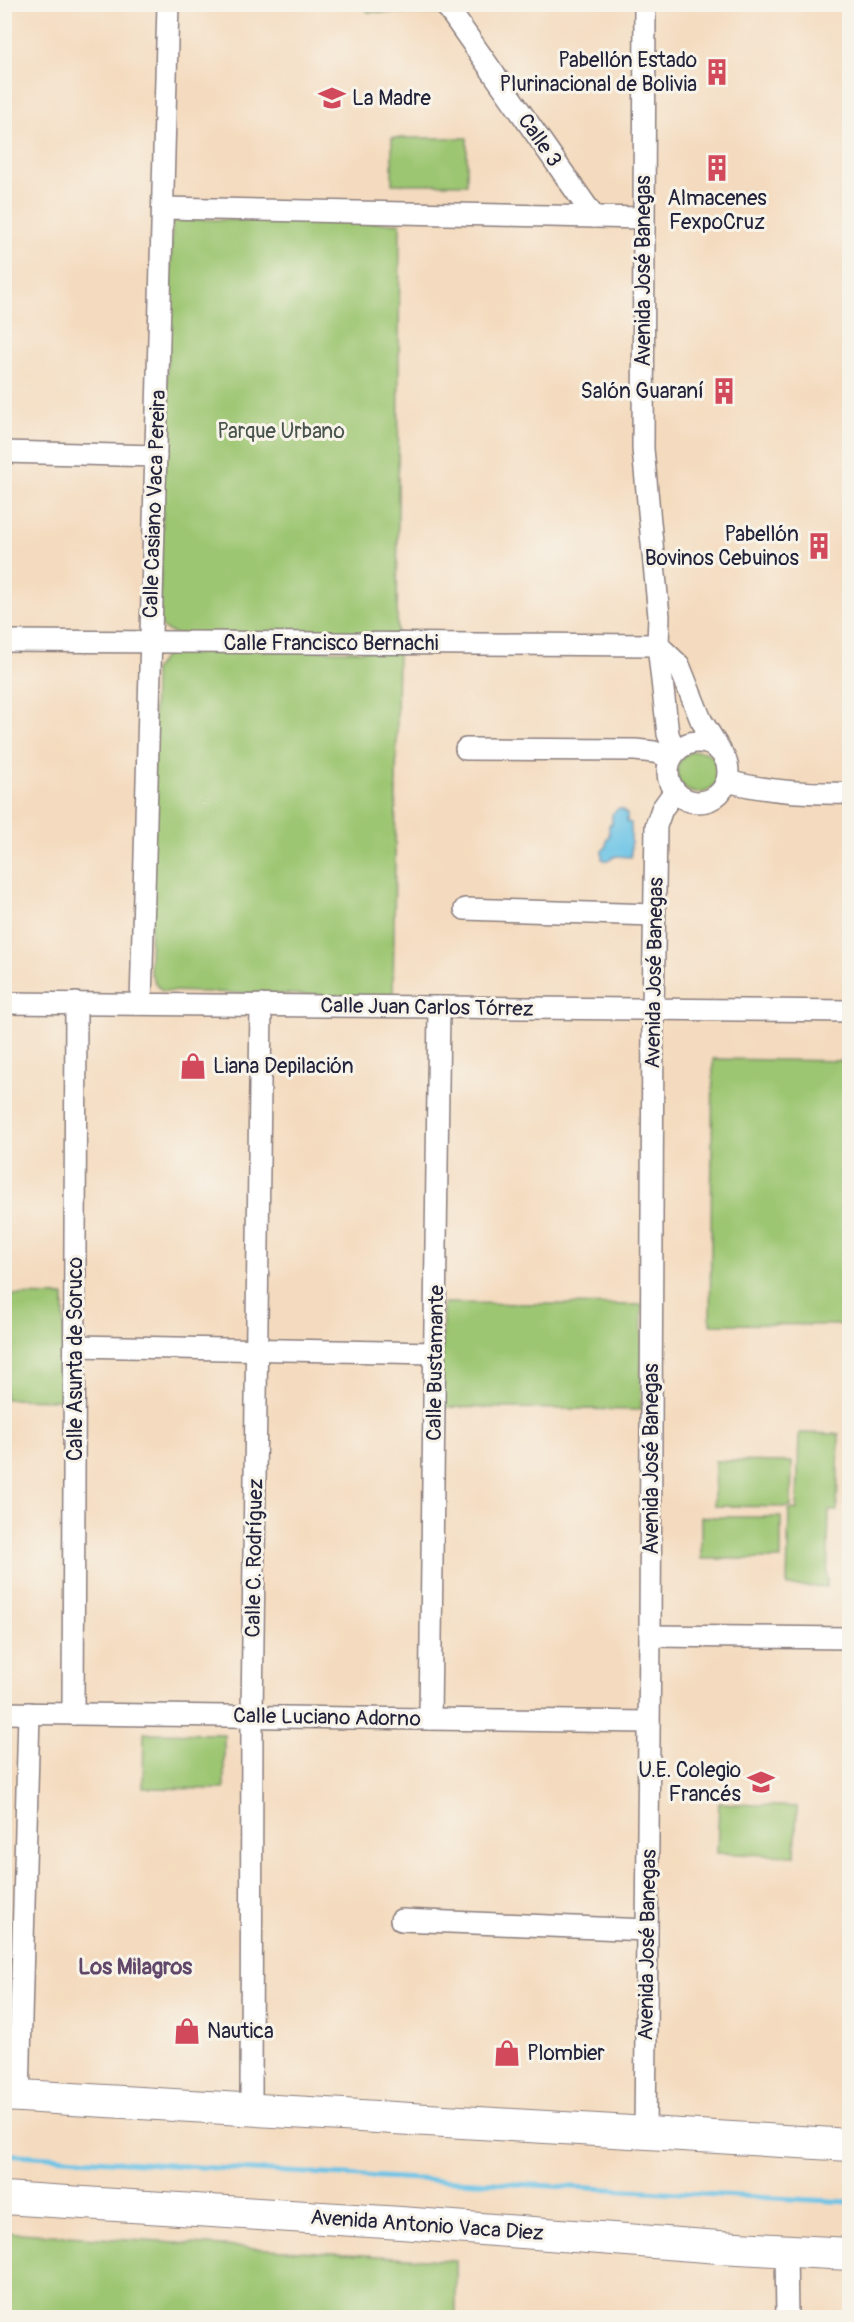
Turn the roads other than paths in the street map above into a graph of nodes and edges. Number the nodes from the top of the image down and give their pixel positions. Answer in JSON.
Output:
{"nodes":[{"id":1,"x":168,"y":4,"type":"edge"},
{"id":2,"x":445,"y":4,"type":"edge"},
{"id":3,"x":645,"y":4,"type":"edge"},
{"id":4,"x":163,"y":208,"type":"junction"},
{"id":5,"x":594,"y":217,"type":"junction"},
{"id":6,"x":643,"y":218,"type":"junction"},
{"id":7,"x":4,"y":452,"type":"edge"},
{"id":8,"x":156,"y":456,"type":"junction"},
{"id":9,"x":4,"y":641,"type":"edge"},
{"id":10,"x":151,"y":642,"type":"junction"},
{"id":11,"x":658,"y":645,"type":"junction"},
{"id":12,"x":466,"y":749,"type":"dead end"},
{"id":13,"x":720,"y":750,"type":"junction"},
{"id":14,"x":673,"y":754,"type":"junction"},
{"id":15,"x":727,"y":781,"type":"junction"},
{"id":16,"x":675,"y":791,"type":"junction"},
{"id":17,"x":849,"y":793,"type":"edge"},
{"id":18,"x":465,"y":909,"type":"dead end"},
{"id":19,"x":654,"y":915,"type":"junction"},
{"id":20,"x":4,"y":1003,"type":"edge"},
{"id":21,"x":76,"y":1004,"type":"junction"},
{"id":22,"x":141,"y":1004,"type":"junction"},
{"id":23,"x":261,"y":1005,"type":"junction"},
{"id":24,"x":440,"y":1007,"type":"junction"},
{"id":25,"x":653,"y":1010,"type":"junction"},
{"id":26,"x":849,"y":1011,"type":"edge"},
{"id":27,"x":75,"y":1346,"type":"junction"},
{"id":28,"x":257,"y":1350,"type":"junction"},
{"id":29,"x":435,"y":1353,"type":"junction"},
{"id":30,"x":650,"y":1636,"type":"junction"},
{"id":31,"x":849,"y":1638,"type":"edge"},
{"id":32,"x":4,"y":1713,"type":"edge"},
{"id":33,"x":29,"y":1713,"type":"junction"},
{"id":34,"x":73,"y":1714,"type":"junction"},
{"id":35,"x":252,"y":1716,"type":"junction"},
{"id":36,"x":429,"y":1719,"type":"junction"},
{"id":37,"x":649,"y":1722,"type":"junction"},
{"id":38,"x":401,"y":1920,"type":"dead end"},
{"id":39,"x":647,"y":1930,"type":"junction"},
{"id":40,"x":12,"y":2095,"type":"edge"},
{"id":41,"x":251,"y":2110,"type":"junction"},
{"id":42,"x":645,"y":2132,"type":"junction"},
{"id":43,"x":849,"y":2145,"type":"edge"},
{"id":44,"x":4,"y":2198,"type":"edge"},
{"id":45,"x":786,"y":2250,"type":"junction"},
{"id":46,"x":849,"y":2254,"type":"edge"},
{"id":47,"x":787,"y":2318,"type":"edge"}],
"edges":[{"from":1,"to":4,"type":"street","name":"Calle Casiano Vaca Pereira"},
{"from":2,"to":5,"type":"street","name":"Calle 3"},
{"from":3,"to":6,"type":"street","name":"Avenida José Banegas"},
{"from":4,"to":5,"type":"street"},
{"from":4,"to":8,"type":"street","name":"Calle Casiano Vaca Pereira"},
{"from":5,"to":6,"type":"street"},
{"from":6,"to":11,"type":"street","name":"Avenida José Banegas"},
{"from":7,"to":8,"type":"street"},
{"from":8,"to":10,"type":"street","name":"Calle Casiano Vaca Pereira"},
{"from":9,"to":10,"type":"street","name":"Calle Francisco Bernachi"},
{"from":10,"to":11,"type":"street","name":"Calle Francisco Bernachi"},
{"from":10,"to":22,"type":"street","name":"Calle Casiano Vaca Pereira"},
{"from":11,"to":13,"type":"street"},
{"from":11,"to":14,"type":"street","name":"Avenida José Banegas"},
{"from":12,"to":14,"type":"street"},
{"from":13,"to":14,"type":"street"},
{"from":13,"to":15,"type":"street"},
{"from":14,"to":16,"type":"street"},
{"from":15,"to":16,"type":"street"},
{"from":15,"to":17,"type":"street"},
{"from":16,"to":19,"type":"street","name":"Avenida José Banegas"},
{"from":18,"to":19,"type":"street"},
{"from":19,"to":25,"type":"street","name":"Avenida José Banegas"},
{"from":20,"to":21,"type":"street","name":"Calle Juan Carlos Tórrez"},
{"from":21,"to":22,"type":"street","name":"Calle Juan Carlos Tórrez"},
{"from":21,"to":27,"type":"street","name":"Calle Asunta de Soruco"},
{"from":22,"to":23,"type":"street","name":"Calle Juan Carlos Tórrez"},
{"from":23,"to":24,"type":"street","name":"Calle Juan Carlos Tórrez"},
{"from":23,"to":28,"type":"street","name":"Calle C. Rodríguez"},
{"from":24,"to":25,"type":"street","name":"Calle Juan Carlos Tórrez"},
{"from":24,"to":29,"type":"street","name":"Calle Bustamante"},
{"from":25,"to":26,"type":"street","name":"Calle Juan Carlos Tórrez"},
{"from":25,"to":30,"type":"street","name":"Avenida José Banegas"},
{"from":27,"to":28,"type":"street"},
{"from":27,"to":34,"type":"street","name":"Calle Asunta de Soruco"},
{"from":28,"to":29,"type":"street"},
{"from":28,"to":35,"type":"street","name":"Calle C. Rodríguez"},
{"from":29,"to":36,"type":"street","name":"Calle Bustamante"},
{"from":30,"to":31,"type":"street"},
{"from":30,"to":37,"type":"street","name":"Avenida José Banegas"},
{"from":32,"to":33,"type":"street","name":"Calle Luciano Adorno"},
{"from":33,"to":34,"type":"street","name":"Calle Luciano Adorno"},
{"from":33,"to":40,"type":"street"},
{"from":34,"to":35,"type":"street","name":"Calle Luciano Adorno"},
{"from":35,"to":36,"type":"street","name":"Calle Luciano Adorno"},
{"from":35,"to":41,"type":"street","name":"Calle C. Rodríguez"},
{"from":36,"to":37,"type":"street","name":"Calle Luciano Adorno"},
{"from":37,"to":39,"type":"street","name":"Avenida José Banegas"},
{"from":38,"to":39,"type":"street"},
{"from":39,"to":42,"type":"street","name":"Avenida José Banegas"},
{"from":40,"to":41,"type":"highway"},
{"from":41,"to":42,"type":"highway"},
{"from":42,"to":43,"type":"highway"},
{"from":44,"to":45,"type":"highway","name":"Avenida Antonio Vaca Diez"},
{"from":45,"to":46,"type":"highway","name":"Avenida Antonio Vaca Diez"},
{"from":45,"to":47,"type":"street"}]}
